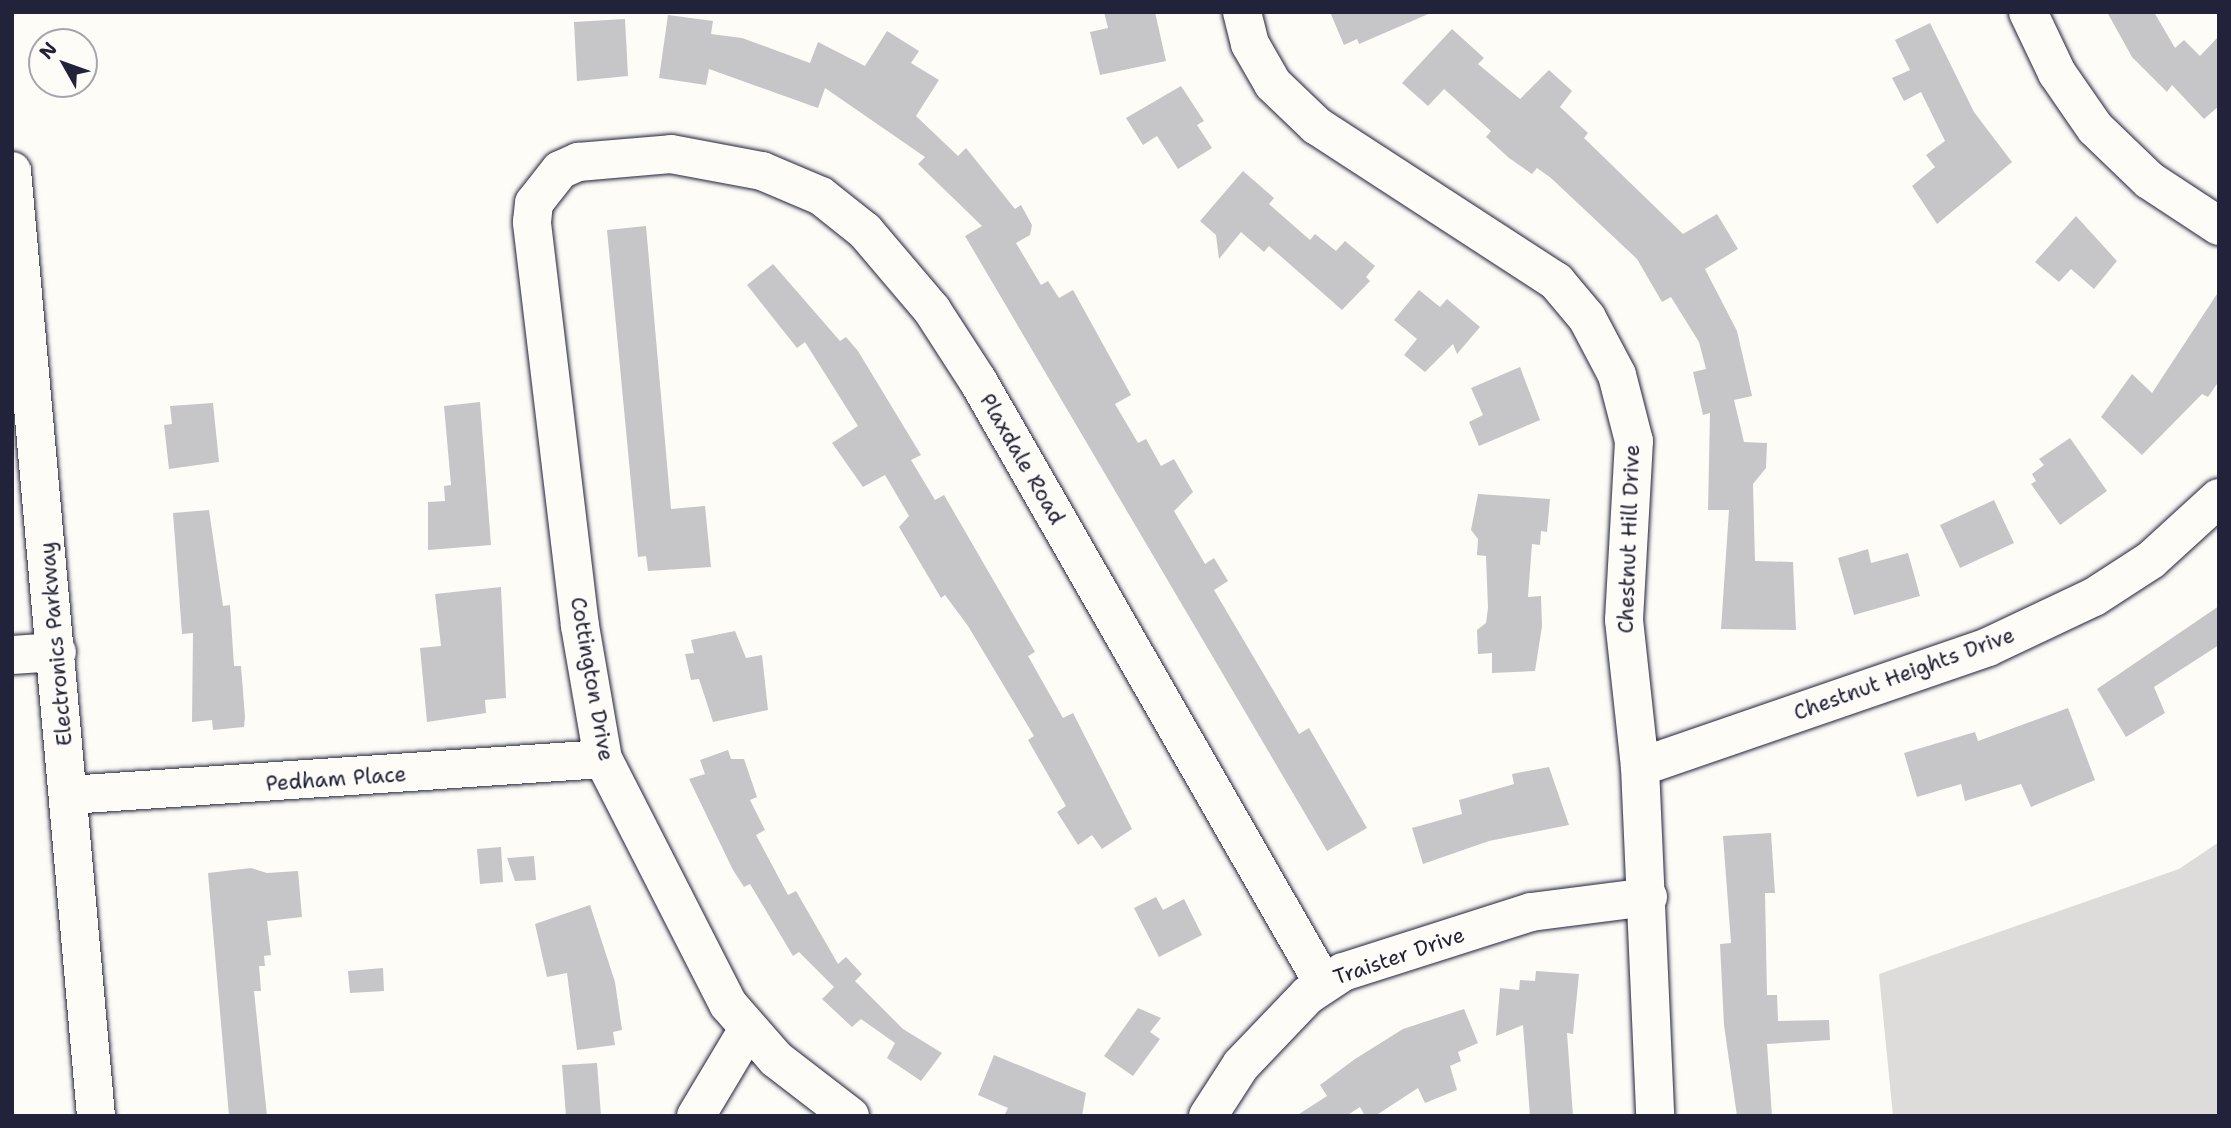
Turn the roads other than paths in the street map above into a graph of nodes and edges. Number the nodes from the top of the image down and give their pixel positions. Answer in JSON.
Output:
{"nodes":[{"id":1,"x":1242,"y":12,"type":"edge"},
{"id":2,"x":2028,"y":12,"type":"edge"},
{"id":3,"x":560,"y":170,"type":"joint"},
{"id":4,"x":12,"y":172,"type":"edge"},
{"id":5,"x":2219,"y":226,"type":"edge"},
{"id":6,"x":2219,"y":498,"type":"edge"},
{"id":7,"x":57,"y":652,"type":"junction"},
{"id":8,"x":12,"y":656,"type":"edge"},
{"id":9,"x":603,"y":759,"type":"junction"},
{"id":10,"x":1640,"y":767,"type":"junction"},
{"id":11,"x":69,"y":795,"type":"junction"},
{"id":12,"x":1648,"y":897,"type":"junction"},
{"id":13,"x":1323,"y":983,"type":"junction"},
{"id":14,"x":748,"y":1029,"type":"junction"},
{"id":15,"x":96,"y":1116,"type":"edge"},
{"id":16,"x":696,"y":1116,"type":"edge"},
{"id":17,"x":850,"y":1116,"type":"edge"},
{"id":18,"x":1208,"y":1116,"type":"edge"},
{"id":19,"x":1655,"y":1116,"type":"edge"}],
"edges":[{"from":1,"to":10,"type":"street","name":"Chestnut Hill Drive"},
{"from":2,"to":5,"type":"street"},
{"from":3,"to":9,"type":"street","name":"Cottington Drive"},
{"from":3,"to":13,"type":"street","name":"Plaxdale Road"},
{"from":4,"to":7,"type":"street","name":"Electronics Parkway"},
{"from":6,"to":10,"type":"street","name":"Chestnut Heights Drive"},
{"from":7,"to":8,"type":"street"},
{"from":7,"to":11,"type":"street","name":"Electronics Parkway"},
{"from":9,"to":11,"type":"street","name":"Pedham Place"},
{"from":9,"to":14,"type":"street","name":"Cottington Drive"},
{"from":10,"to":12,"type":"street","name":"Chestnut Hill Drive"},
{"from":11,"to":15,"type":"street","name":"Electronics Parkway"},
{"from":12,"to":13,"type":"street","name":"Traister Drive"},
{"from":12,"to":19,"type":"street","name":"Chestnut Hill Drive"},
{"from":13,"to":18,"type":"street","name":"Traister Drive"},
{"from":14,"to":16,"type":"street"},
{"from":14,"to":17,"type":"street","name":"Cottington Drive"}]}
